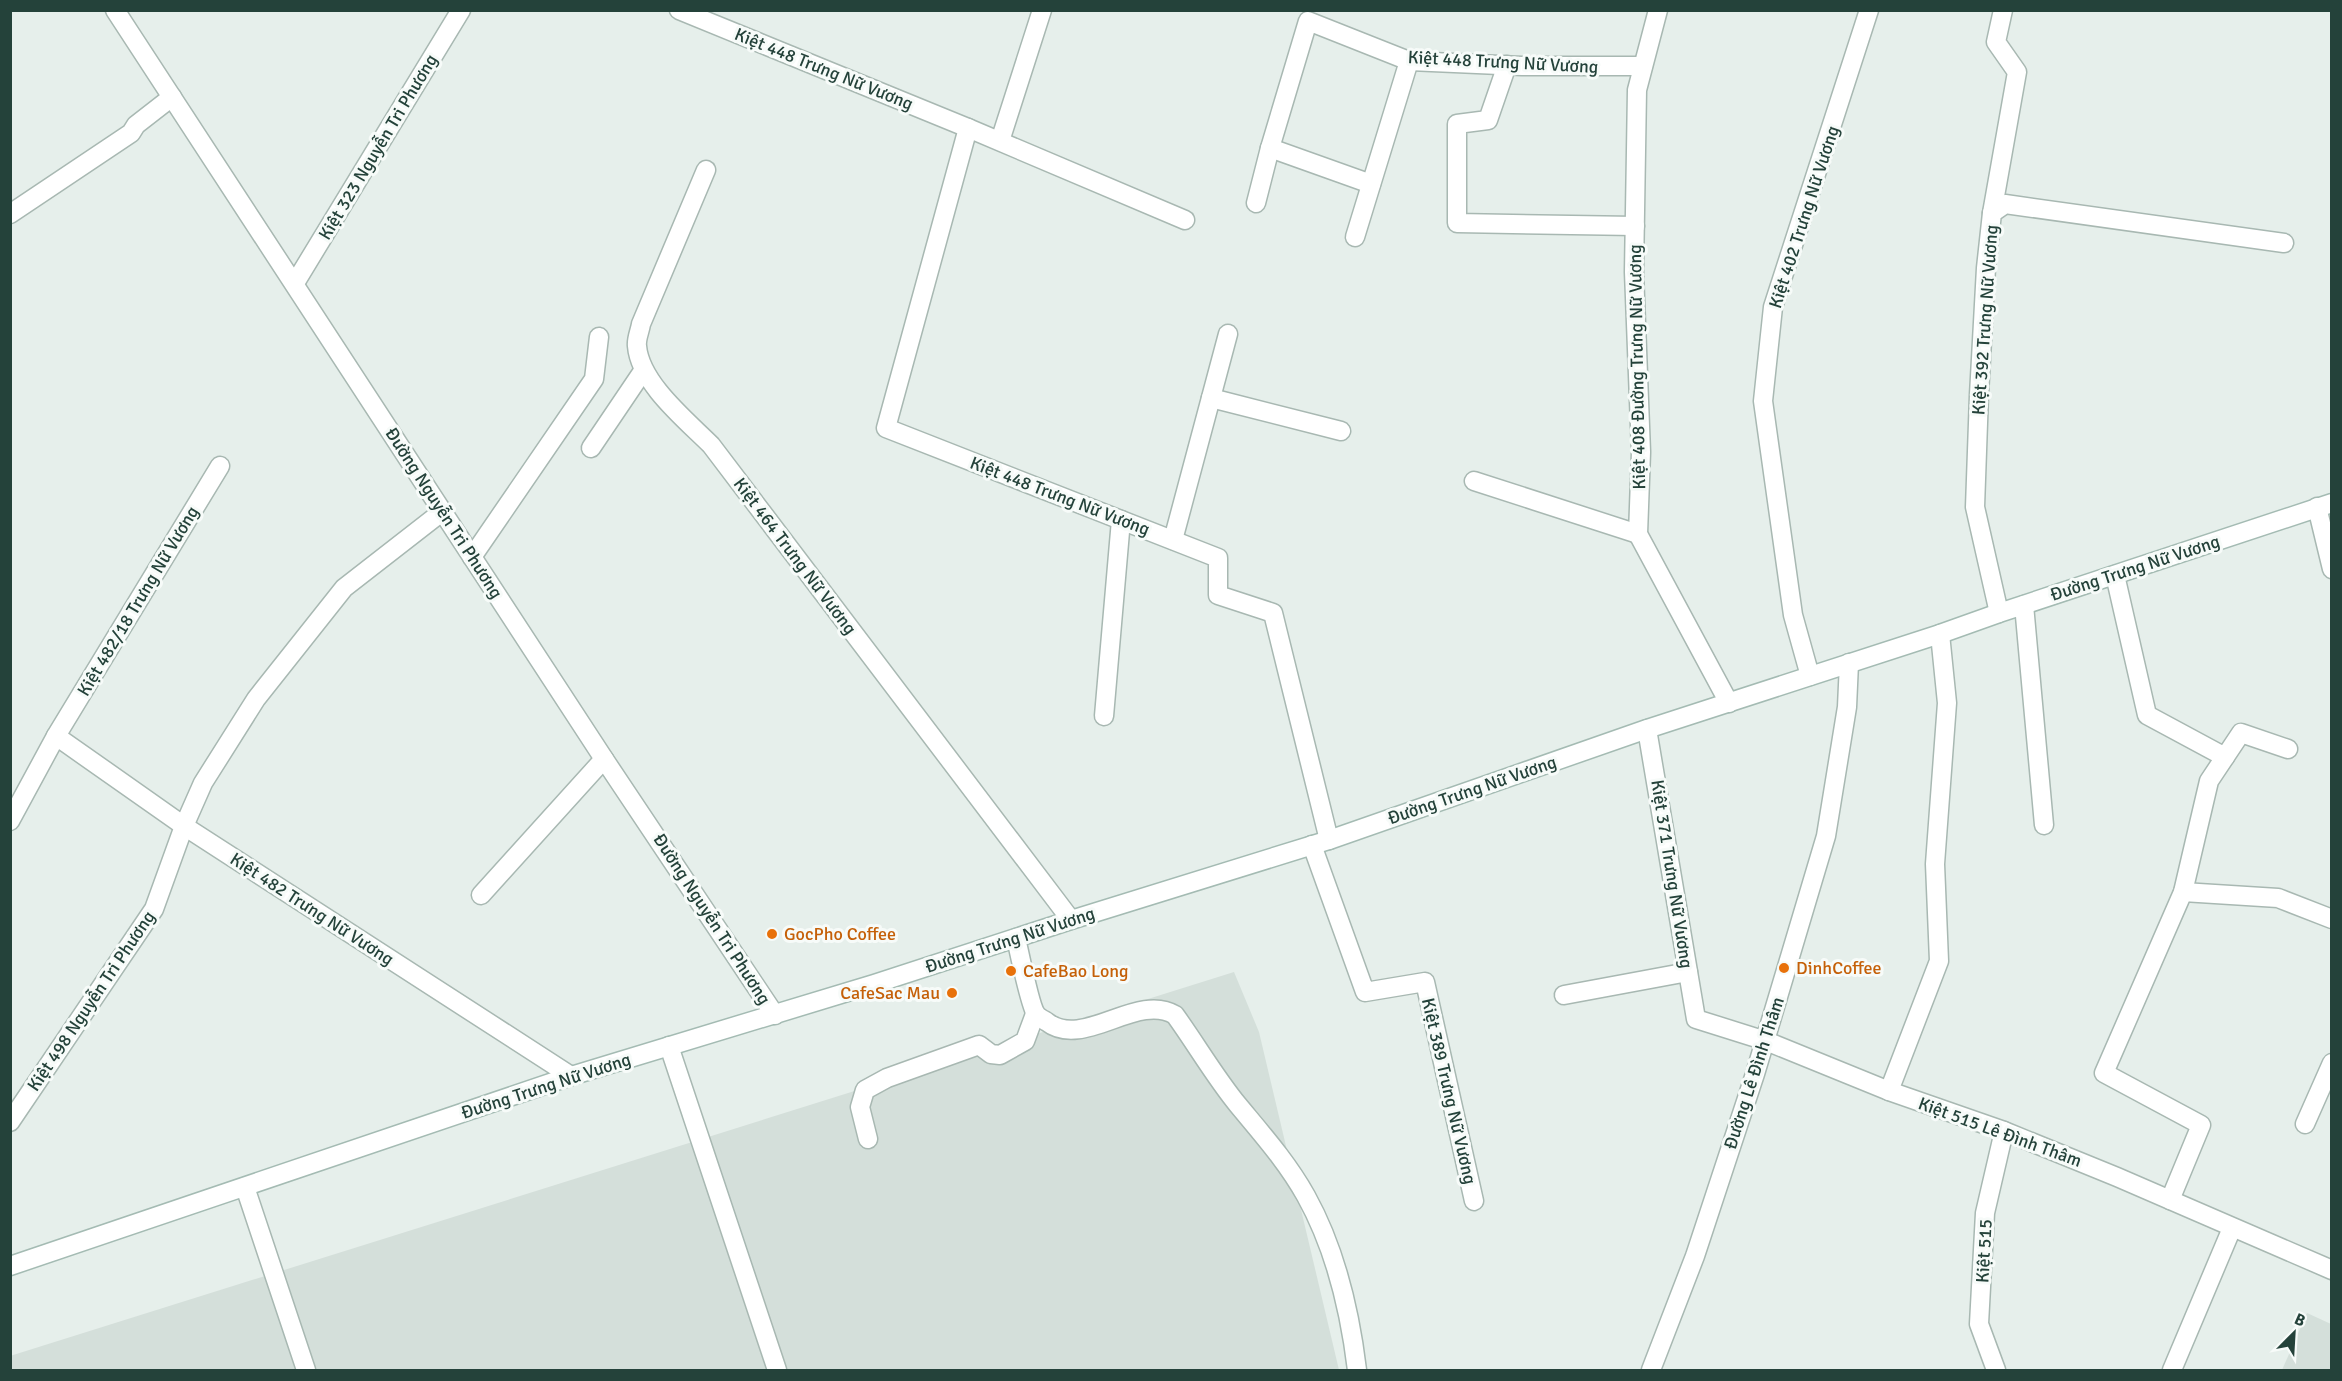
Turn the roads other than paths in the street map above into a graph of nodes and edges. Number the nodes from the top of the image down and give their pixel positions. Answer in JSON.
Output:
{"nodes":[{"id":1,"x":116,"y":10,"type":"edge"},
{"id":2,"x":461,"y":10,"type":"edge"},
{"id":3,"x":679,"y":10,"type":"edge"},
{"id":4,"x":1042,"y":10,"type":"edge"},
{"id":5,"x":1658,"y":10,"type":"edge"},
{"id":6,"x":1869,"y":10,"type":"edge"},
{"id":7,"x":2003,"y":10,"type":"edge"},
{"id":8,"x":1409,"y":61,"type":"junction"},
{"id":9,"x":1507,"y":65,"type":"junction"},
{"id":10,"x":1643,"y":66,"type":"junction"},
{"id":11,"x":172,"y":97,"type":"junction"},
{"id":12,"x":968,"y":128,"type":"junction"},
{"id":13,"x":1000,"y":141,"type":"junction"},
{"id":14,"x":1270,"y":148,"type":"junction"},
{"id":15,"x":706,"y":170,"type":"dead end"},
{"id":16,"x":1371,"y":184,"type":"junction"},
{"id":17,"x":1256,"y":203,"type":"dead end"},
{"id":18,"x":1992,"y":213,"type":"junction"},
{"id":19,"x":10,"y":214,"type":"edge"},
{"id":20,"x":1185,"y":220,"type":"dead end"},
{"id":21,"x":1635,"y":226,"type":"junction"},
{"id":22,"x":1355,"y":237,"type":"dead end"},
{"id":23,"x":2284,"y":243,"type":"dead end"},
{"id":24,"x":295,"y":283,"type":"junction"},
{"id":25,"x":1228,"y":334,"type":"dead end"},
{"id":26,"x":599,"y":337,"type":"dead end"},
{"id":27,"x":643,"y":371,"type":"junction"},
{"id":28,"x":1211,"y":398,"type":"junction"},
{"id":29,"x":1341,"y":431,"type":"dead end"},
{"id":30,"x":591,"y":448,"type":"dead end"},
{"id":31,"x":220,"y":466,"type":"dead end"},
{"id":32,"x":1474,"y":481,"type":"dead end"},
{"id":33,"x":2324,"y":505,"type":"edge"},
{"id":34,"x":443,"y":511,"type":"junction"},
{"id":35,"x":1120,"y":520,"type":"junction"},
{"id":36,"x":1638,"y":534,"type":"junction"},
{"id":37,"x":1173,"y":540,"type":"junction"},
{"id":38,"x":472,"y":557,"type":"junction"},
{"id":39,"x":2331,"y":569,"type":"edge"},
{"id":40,"x":2115,"y":574,"type":"junction"},
{"id":41,"x":2024,"y":604,"type":"junction"},
{"id":42,"x":1999,"y":613,"type":"junction"},
{"id":43,"x":1940,"y":634,"type":"junction"},
{"id":44,"x":1849,"y":663,"type":"junction"},
{"id":45,"x":1810,"y":676,"type":"junction"},
{"id":46,"x":1729,"y":703,"type":"junction"},
{"id":47,"x":1104,"y":716,"type":"dead end"},
{"id":48,"x":1647,"y":729,"type":"junction"},
{"id":49,"x":56,"y":736,"type":"junction"},
{"id":50,"x":2288,"y":749,"type":"dead end"},
{"id":51,"x":2225,"y":757,"type":"junction"},
{"id":52,"x":604,"y":759,"type":"junction"},
{"id":53,"x":10,"y":821,"type":"edge"},
{"id":54,"x":2044,"y":825,"type":"dead end"},
{"id":55,"x":184,"y":826,"type":"junction"},
{"id":56,"x":1321,"y":843,"type":"junction"},
{"id":57,"x":2183,"y":892,"type":"junction"},
{"id":58,"x":481,"y":895,"type":"dead end"},
{"id":59,"x":2331,"y":919,"type":"edge"},
{"id":60,"x":1071,"y":920,"type":"junction"},
{"id":61,"x":1016,"y":938,"type":"junction"},
{"id":62,"x":1688,"y":972,"type":"junction"},
{"id":63,"x":1564,"y":995,"type":"dead end"},
{"id":64,"x":1035,"y":1014,"type":"junction"},
{"id":65,"x":775,"y":1015,"type":"junction"},
{"id":66,"x":1696,"y":1019,"type":"joint"},
{"id":67,"x":1766,"y":1041,"type":"junction"},
{"id":68,"x":669,"y":1046,"type":"junction"},
{"id":69,"x":2331,"y":1063,"type":"edge"},
{"id":70,"x":571,"y":1076,"type":"junction"},
{"id":71,"x":1888,"y":1091,"type":"junction"},
{"id":72,"x":10,"y":1122,"type":"edge"},
{"id":73,"x":2305,"y":1124,"type":"dead end"},
{"id":74,"x":2004,"y":1131,"type":"junction"},
{"id":75,"x":868,"y":1139,"type":"dead end"},
{"id":76,"x":245,"y":1187,"type":"junction"},
{"id":77,"x":2170,"y":1200,"type":"junction"},
{"id":78,"x":1474,"y":1201,"type":"dead end"},
{"id":79,"x":2232,"y":1228,"type":"junction"},
{"id":80,"x":10,"y":1266,"type":"edge"},
{"id":81,"x":2331,"y":1270,"type":"edge"},
{"id":82,"x":306,"y":1371,"type":"edge"},
{"id":83,"x":777,"y":1371,"type":"edge"},
{"id":84,"x":1357,"y":1371,"type":"edge"},
{"id":85,"x":1651,"y":1371,"type":"edge"},
{"id":86,"x":1996,"y":1371,"type":"edge"},
{"id":87,"x":2172,"y":1371,"type":"edge"}],
"edges":[{"from":1,"to":11,"type":"street","name":"Đường Nguyễn Tri Phương"},
{"from":2,"to":24,"type":"street","name":"Kiệt 323 Nguyễn Tri Phương"},
{"from":3,"to":12,"type":"street","name":"Kiệt 448 Trưng Nữ Vương"},
{"from":4,"to":13,"type":"street"},
{"from":5,"to":10,"type":"street","name":"Kiệt 408 Đường Trưng Nữ Vương"},
{"from":6,"to":45,"type":"street","name":"Kiệt 402 Trưng Nữ Vương"},
{"from":7,"to":18,"type":"street"},
{"from":8,"to":9,"type":"street","name":"Kiệt 448 Trưng Nữ Vương"},
{"from":8,"to":14,"type":"street","name":"Kiệt 448 Trưng Nữ Vương"},
{"from":8,"to":16,"type":"street"},
{"from":9,"to":10,"type":"street","name":"Kiệt 448 Trưng Nữ Vương"},
{"from":9,"to":21,"type":"street"},
{"from":10,"to":21,"type":"street","name":"Kiệt 408 Đường Trưng Nữ Vương"},
{"from":11,"to":19,"type":"street"},
{"from":11,"to":24,"type":"street","name":"Đường Nguyễn Tri Phương"},
{"from":12,"to":13,"type":"street","name":"Kiệt 448 Trưng Nữ Vương"},
{"from":12,"to":35,"type":"street","name":"Kiệt 448 Trưng Nữ Vương"},
{"from":13,"to":20,"type":"street","name":"Kiệt 448 Trưng Nữ Vương"},
{"from":14,"to":16,"type":"street"},
{"from":14,"to":17,"type":"street","name":"Kiệt 448 Trưng Nữ Vương"},
{"from":15,"to":27,"type":"street","name":"Kiệt 464 Trưng Nữ Vương"},
{"from":16,"to":22,"type":"street"},
{"from":18,"to":23,"type":"street","name":"Kiệt 392 Trưng Nữ Vương"},
{"from":18,"to":42,"type":"street","name":"Kiệt 392 Trưng Nữ Vương"},
{"from":21,"to":36,"type":"street","name":"Kiệt 408 Đường Trưng Nữ Vương"},
{"from":24,"to":34,"type":"street","name":"Đường Nguyễn Tri Phương"},
{"from":25,"to":28,"type":"street"},
{"from":26,"to":38,"type":"street"},
{"from":27,"to":30,"type":"street"},
{"from":27,"to":60,"type":"street","name":"Kiệt 464 Trưng Nữ Vương"},
{"from":28,"to":29,"type":"street"},
{"from":28,"to":37,"type":"street"},
{"from":31,"to":49,"type":"street","name":"Kiệt 482/18 Trưng Nữ Vương"},
{"from":32,"to":36,"type":"street"},
{"from":33,"to":39,"type":"street"},
{"from":33,"to":40,"type":"street","name":"Đường Trưng Nữ Vương"},
{"from":34,"to":38,"type":"street","name":"Đường Nguyễn Tri Phương"},
{"from":34,"to":55,"type":"street","name":"Kiệt 498 Nguyễn Tri Phương"},
{"from":35,"to":37,"type":"street","name":"Kiệt 448 Trưng Nữ Vương"},
{"from":35,"to":47,"type":"street"},
{"from":36,"to":46,"type":"street"},
{"from":37,"to":56,"type":"street","name":"Kiệt 448 Trưng Nữ Vương"},
{"from":38,"to":52,"type":"street","name":"Đường Nguyễn Tri Phương"},
{"from":40,"to":41,"type":"street","name":"Đường Trưng Nữ Vương"},
{"from":40,"to":51,"type":"street"},
{"from":41,"to":42,"type":"street","name":"Đường Trưng Nữ Vương"},
{"from":41,"to":54,"type":"street"},
{"from":42,"to":43,"type":"street","name":"Đường Trưng Nữ Vương"},
{"from":43,"to":44,"type":"street","name":"Đường Trưng Nữ Vương"},
{"from":43,"to":71,"type":"street"},
{"from":44,"to":45,"type":"street","name":"Đường Trưng Nữ Vương"},
{"from":44,"to":67,"type":"street","name":"Đường Lê Đình Thâm"},
{"from":45,"to":46,"type":"street","name":"Đường Trưng Nữ Vương"},
{"from":46,"to":48,"type":"street","name":"Đường Trưng Nữ Vương"},
{"from":48,"to":56,"type":"street","name":"Đường Trưng Nữ Vương"},
{"from":48,"to":62,"type":"street","name":"Kiệt 371 Trưng Nữ Vương"},
{"from":49,"to":53,"type":"street","name":"Kiệt 482/18 Trưng Nữ Vương"},
{"from":49,"to":55,"type":"street","name":"Kiệt 482 Trưng Nữ Vương"},
{"from":50,"to":51,"type":"street"},
{"from":51,"to":57,"type":"street"},
{"from":52,"to":58,"type":"street"},
{"from":52,"to":65,"type":"street","name":"Đường Nguyễn Tri Phương"},
{"from":55,"to":70,"type":"street","name":"Kiệt 482 Trưng Nữ Vương"},
{"from":55,"to":72,"type":"street","name":"Kiệt 498 Nguyễn Tri Phương"},
{"from":56,"to":60,"type":"street","name":"Đường Trưng Nữ Vương"},
{"from":56,"to":78,"type":"street","name":"Kiệt 389 Trưng Nữ Vương"},
{"from":57,"to":59,"type":"street"},
{"from":57,"to":77,"type":"street"},
{"from":60,"to":61,"type":"street","name":"Đường Trưng Nữ Vương"},
{"from":61,"to":64,"type":"street"},
{"from":61,"to":65,"type":"street","name":"Đường Trưng Nữ Vương"},
{"from":62,"to":63,"type":"street"},
{"from":62,"to":66,"type":"street","name":"Kiệt 371 Trưng Nữ Vương"},
{"from":64,"to":75,"type":"street"},
{"from":64,"to":84,"type":"street"},
{"from":65,"to":68,"type":"street","name":"Đường Trưng Nữ Vương"},
{"from":66,"to":67,"type":"street","name":"Kiệt 515 Lê Đình Thâm"},
{"from":67,"to":71,"type":"street","name":"Kiệt 515 Lê Đình Thâm"},
{"from":67,"to":85,"type":"street","name":"Đường Lê Đình Thâm"},
{"from":68,"to":70,"type":"street","name":"Đường Trưng Nữ Vương"},
{"from":68,"to":83,"type":"street"},
{"from":69,"to":73,"type":"street"},
{"from":70,"to":76,"type":"street","name":"Đường Trưng Nữ Vương"},
{"from":71,"to":74,"type":"street","name":"Kiệt 515 Lê Đình Thâm"},
{"from":74,"to":77,"type":"street","name":"Kiệt 515 Lê Đình Thâm"},
{"from":74,"to":86,"type":"street","name":"Kiệt 515"},
{"from":76,"to":80,"type":"street","name":"Đường Trưng Nữ Vương"},
{"from":76,"to":82,"type":"street"},
{"from":77,"to":79,"type":"street","name":"Kiệt 515 Lê Đình Thâm"},
{"from":79,"to":81,"type":"street","name":"Kiệt 515 Lê Đình Thâm"},
{"from":79,"to":87,"type":"street"}]}
